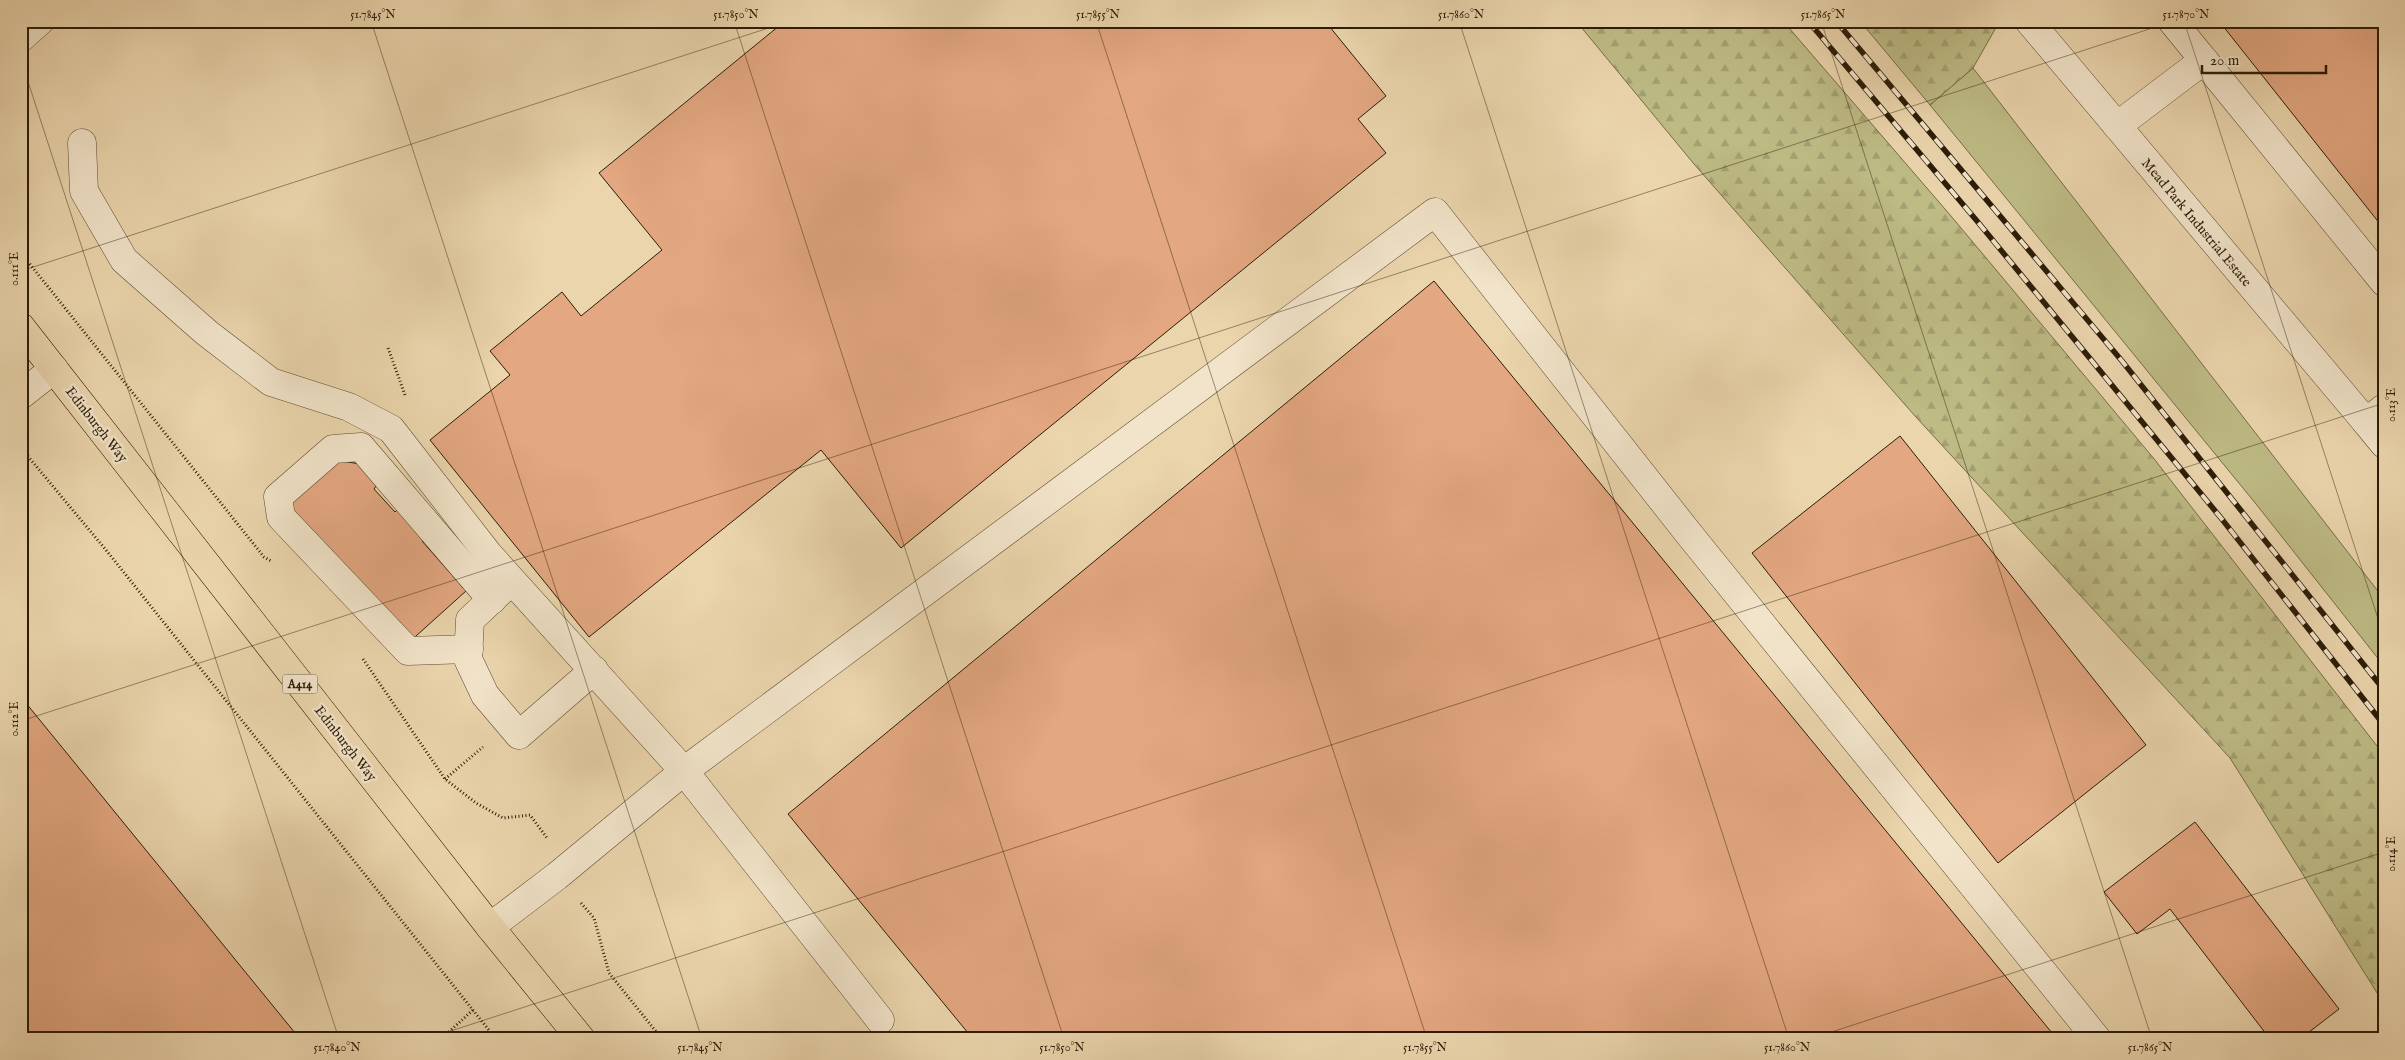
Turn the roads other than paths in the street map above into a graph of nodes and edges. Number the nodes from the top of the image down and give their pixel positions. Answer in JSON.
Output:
{"nodes":[{"id":1,"x":40,"y":21,"type":"edge"},
{"id":2,"x":2029,"y":21,"type":"edge"},
{"id":3,"x":2172,"y":21,"type":"edge"},
{"id":4,"x":21,"y":38,"type":"edge"},
{"id":5,"x":2204,"y":60,"type":"junction"},
{"id":6,"x":2117,"y":126,"type":"junction"},
{"id":7,"x":82,"y":143,"type":"dead end"},
{"id":8,"x":2384,"y":282,"type":"edge"},
{"id":9,"x":21,"y":327,"type":"edge"},
{"id":10,"x":54,"y":369,"type":"junction"},
{"id":11,"x":21,"y":395,"type":"edge"},
{"id":12,"x":2375,"y":415,"type":"edge"},
{"id":13,"x":2384,"y":444,"type":"edge"},
{"id":14,"x":512,"y":580,"type":"junction"},
{"id":15,"x":492,"y":600,"type":"junction"},
{"id":16,"x":469,"y":649,"type":"junction"},
{"id":17,"x":594,"y":670,"type":"junction"},
{"id":18,"x":684,"y":771,"type":"junction"},
{"id":19,"x":490,"y":927,"type":"junction"},
{"id":20,"x":880,"y":1020,"type":"dead end"},
{"id":21,"x":581,"y":1039,"type":"edge"},
{"id":22,"x":2097,"y":1039,"type":"edge"}],
"edges":[{"from":1,"to":4,"type":"street"},
{"from":2,"to":6,"type":"street","name":"Mead Park Industrial Estate"},
{"from":3,"to":5,"type":"street"},
{"from":5,"to":6,"type":"street"},
{"from":5,"to":8,"type":"street"},
{"from":6,"to":12,"type":"street","name":"Mead Park Industrial Estate"},
{"from":7,"to":14,"type":"street"},
{"from":9,"to":10,"type":"highway","name":"Edinburgh Way","number":"A414"},
{"from":10,"to":11,"type":"street"},
{"from":10,"to":19,"type":"highway","name":"Edinburgh Way","number":"A414"},
{"from":12,"to":13,"type":"street","name":"Mead Park Industrial Estate"},
{"from":14,"to":15,"type":"street"},
{"from":14,"to":17,"type":"street"},
{"from":15,"to":16,"type":"street"},
{"from":15,"to":16,"type":"street"},
{"from":16,"to":17,"type":"street"},
{"from":17,"to":18,"type":"street"},
{"from":18,"to":19,"type":"street"},
{"from":18,"to":20,"type":"street"},
{"from":18,"to":22,"type":"street"},
{"from":19,"to":21,"type":"highway","name":"Edinburgh Way","number":"A414"}]}
